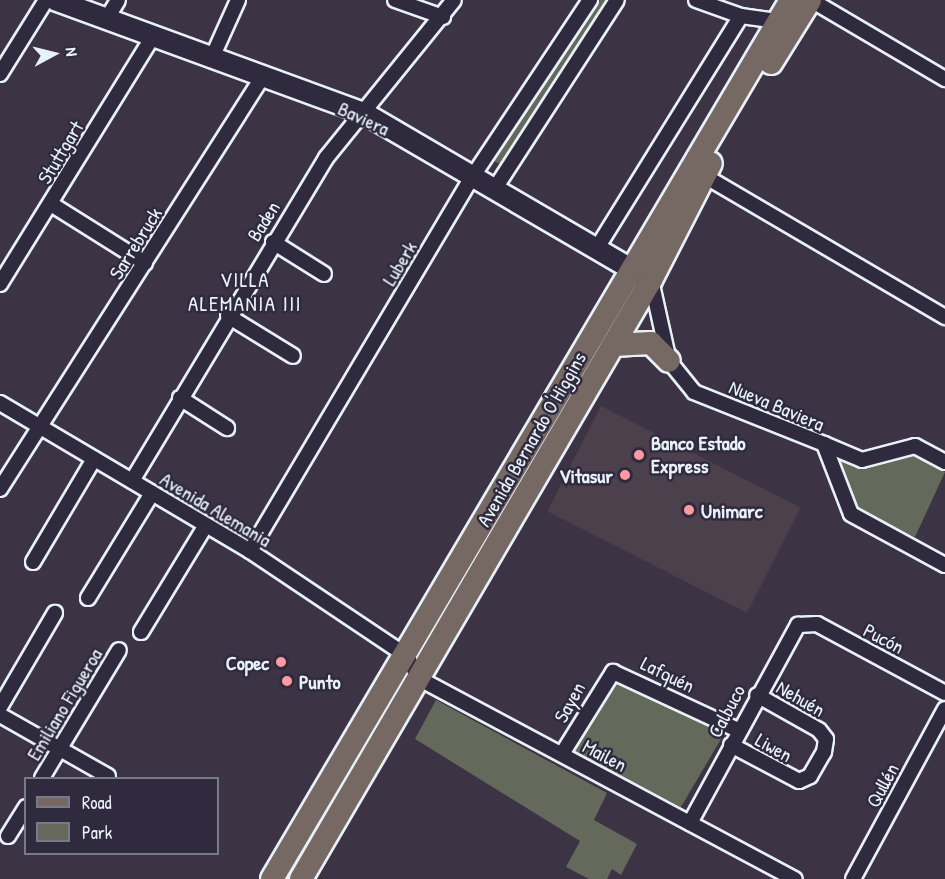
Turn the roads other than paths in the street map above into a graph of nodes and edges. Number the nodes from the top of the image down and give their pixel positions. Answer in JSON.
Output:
{"nodes":[{"id":1,"x":46,"y":0,"type":"edge"},
{"id":2,"x":55,"y":0,"type":"edge"},
{"id":3,"x":118,"y":0,"type":"edge"},
{"id":4,"x":238,"y":0,"type":"edge"},
{"id":5,"x":395,"y":0,"type":"edge"},
{"id":6,"x":454,"y":0,"type":"edge"},
{"id":7,"x":590,"y":0,"type":"edge"},
{"id":8,"x":618,"y":0,"type":"edge"},
{"id":9,"x":696,"y":0,"type":"edge"},
{"id":10,"x":791,"y":0,"type":"edge"},
{"id":11,"x":810,"y":0,"type":"edge"},
{"id":12,"x":741,"y":16,"type":"junction"},
{"id":13,"x":443,"y":17,"type":"junction"},
{"id":14,"x":106,"y":20,"type":"junction"},
{"id":15,"x":786,"y":23,"type":"junction"},
{"id":16,"x":152,"y":38,"type":"junction"},
{"id":17,"x":211,"y":60,"type":"junction"},
{"id":18,"x":0,"y":74,"type":"edge"},
{"id":19,"x":261,"y":79,"type":"junction"},
{"id":20,"x":945,"y":79,"type":"edge"},
{"id":21,"x":364,"y":113,"type":"junction"},
{"id":22,"x":703,"y":175,"type":"junction"},
{"id":23,"x":471,"y":179,"type":"junction"},
{"id":24,"x":494,"y":190,"type":"junction"},
{"id":25,"x":51,"y":204,"type":"junction"},
{"id":26,"x":273,"y":242,"type":"junction"},
{"id":27,"x":597,"y":248,"type":"junction"},
{"id":28,"x":145,"y":263,"type":"junction"},
{"id":29,"x":631,"y":269,"type":"junction"},
{"id":30,"x":324,"y":274,"type":"dead end"},
{"id":31,"x":651,"y":280,"type":"junction"},
{"id":32,"x":0,"y":284,"type":"edge"},
{"id":33,"x":228,"y":316,"type":"junction"},
{"id":34,"x":945,"y":317,"type":"edge"},
{"id":35,"x":613,"y":345,"type":"junction"},
{"id":36,"x":293,"y":356,"type":"dead end"},
{"id":37,"x":669,"y":361,"type":"junction"},
{"id":38,"x":180,"y":398,"type":"junction"},
{"id":39,"x":0,"y":403,"type":"edge"},
{"id":40,"x":40,"y":426,"type":"junction"},
{"id":41,"x":227,"y":428,"type":"dead end"},
{"id":42,"x":824,"y":444,"type":"junction"},
{"id":43,"x":94,"y":459,"type":"junction"},
{"id":44,"x":517,"y":462,"type":"junction"},
{"id":45,"x":945,"y":462,"type":"edge"},
{"id":46,"x":537,"y":474,"type":"junction"},
{"id":47,"x":132,"y":481,"type":"junction"},
{"id":48,"x":0,"y":489,"type":"edge"},
{"id":49,"x":152,"y":493,"type":"junction"},
{"id":50,"x":206,"y":525,"type":"junction"},
{"id":51,"x":250,"y":551,"type":"junction"},
{"id":52,"x":33,"y":562,"type":"dead end"},
{"id":53,"x":945,"y":565,"type":"edge"},
{"id":54,"x":88,"y":598,"type":"dead end"},
{"id":55,"x":55,"y":613,"type":"dead end"},
{"id":56,"x":803,"y":623,"type":"joint"},
{"id":57,"x":141,"y":632,"type":"dead end"},
{"id":58,"x":119,"y":650,"type":"dead end"},
{"id":59,"x":406,"y":656,"type":"junction"},
{"id":60,"x":613,"y":672,"type":"joint"},
{"id":61,"x":418,"y":678,"type":"junction"},
{"id":62,"x":945,"y":693,"type":"edge"},
{"id":63,"x":757,"y":695,"type":"junction"},
{"id":64,"x":0,"y":707,"type":"edge"},
{"id":65,"x":945,"y":709,"type":"edge"},
{"id":66,"x":0,"y":715,"type":"edge"},
{"id":67,"x":738,"y":730,"type":"junction"},
{"id":68,"x":731,"y":745,"type":"junction"},
{"id":69,"x":61,"y":748,"type":"junction"},
{"id":70,"x":562,"y":754,"type":"junction"},
{"id":71,"x":108,"y":776,"type":"dead end"},
{"id":72,"x":43,"y":777,"type":"edge"},
{"id":73,"x":799,"y":780,"type":"joint"},
{"id":74,"x":24,"y":810,"type":"edge"},
{"id":75,"x":690,"y":823,"type":"junction"},
{"id":76,"x":8,"y":836,"type":"dead end"},
{"id":77,"x":272,"y":879,"type":"edge"},
{"id":78,"x":300,"y":879,"type":"edge"},
{"id":79,"x":795,"y":879,"type":"edge"},
{"id":80,"x":853,"y":879,"type":"edge"}],
"edges":[{"from":1,"to":18,"type":"street"},
{"from":2,"to":14,"type":"street","name":"Baviera"},
{"from":3,"to":14,"type":"street"},
{"from":4,"to":17,"type":"street"},
{"from":5,"to":13,"type":"street"},
{"from":6,"to":13,"type":"street","name":"Baden"},
{"from":7,"to":23,"type":"street","name":"Luberk"},
{"from":8,"to":24,"type":"street"},
{"from":9,"to":12,"type":"street"},
{"from":10,"to":15,"type":"main road","name":"Avenida Bernardo O'Higgins"},
{"from":11,"to":15,"type":"main road","name":"Avenida Bernardo O'Higgins"},
{"from":11,"to":20,"type":"street"},
{"from":12,"to":15,"type":"street"},
{"from":12,"to":27,"type":"street"},
{"from":13,"to":21,"type":"street","name":"Baden"},
{"from":14,"to":16,"type":"street","name":"Baviera"},
{"from":15,"to":22,"type":"main road","name":"Avenida Bernardo O'Higgins"},
{"from":15,"to":29,"type":"main road","name":"Avenida Bernardo O'Higgins"},
{"from":16,"to":17,"type":"street","name":"Baviera"},
{"from":16,"to":25,"type":"street","name":"Stuttgart"},
{"from":17,"to":19,"type":"street","name":"Baviera"},
{"from":19,"to":21,"type":"street","name":"Baviera"},
{"from":19,"to":28,"type":"street","name":"Sarrebruck"},
{"from":21,"to":23,"type":"street","name":"Baviera"},
{"from":21,"to":26,"type":"street","name":"Baden"},
{"from":22,"to":31,"type":"main road","name":"Avenida Bernardo O'Higgins"},
{"from":22,"to":34,"type":"street"},
{"from":23,"to":24,"type":"street","name":"Baviera"},
{"from":23,"to":51,"type":"street","name":"Luberk"},
{"from":24,"to":27,"type":"street","name":"Baviera"},
{"from":25,"to":28,"type":"street"},
{"from":25,"to":32,"type":"street","name":"Stuttgart"},
{"from":26,"to":30,"type":"street"},
{"from":26,"to":33,"type":"street","name":"Baden"},
{"from":27,"to":29,"type":"street","name":"Baviera"},
{"from":28,"to":40,"type":"street","name":"Sarrebruck"},
{"from":29,"to":31,"type":"street","name":"Baviera"},
{"from":29,"to":44,"type":"main road","name":"Avenida Bernardo O'Higgins"},
{"from":31,"to":35,"type":"main road","name":"Avenida Bernardo O'Higgins"},
{"from":31,"to":37,"type":"street","name":"Nueva Baviera"},
{"from":33,"to":36,"type":"street"},
{"from":33,"to":38,"type":"street","name":"Baden"},
{"from":35,"to":37,"type":"main road"},
{"from":35,"to":46,"type":"main road","name":"Avenida Bernardo O'Higgins"},
{"from":37,"to":42,"type":"street","name":"Nueva Baviera"},
{"from":38,"to":41,"type":"street"},
{"from":38,"to":47,"type":"street","name":"Baden"},
{"from":39,"to":40,"type":"street","name":"Avenida Alemania"},
{"from":40,"to":43,"type":"street","name":"Avenida Alemania"},
{"from":40,"to":48,"type":"street","name":"Sarrebruck"},
{"from":42,"to":45,"type":"street"},
{"from":42,"to":53,"type":"street","name":"Nueva Baviera"},
{"from":43,"to":47,"type":"street","name":"Avenida Alemania"},
{"from":43,"to":52,"type":"street"},
{"from":44,"to":46,"type":"main road"},
{"from":44,"to":59,"type":"main road","name":"Avenida Bernardo O'Higgins"},
{"from":46,"to":61,"type":"main road","name":"Avenida Bernardo O'Higgins"},
{"from":47,"to":49,"type":"street","name":"Avenida Alemania"},
{"from":49,"to":50,"type":"street","name":"Avenida Alemania"},
{"from":49,"to":54,"type":"street"},
{"from":50,"to":51,"type":"street","name":"Avenida Alemania"},
{"from":50,"to":57,"type":"street"},
{"from":51,"to":59,"type":"street","name":"Avenida Alemania"},
{"from":55,"to":64,"type":"street"},
{"from":56,"to":62,"type":"street","name":"Pucón"},
{"from":56,"to":63,"type":"street","name":"Calbuco"},
{"from":58,"to":69,"type":"street","name":"Emiliano Figueroa"},
{"from":59,"to":61,"type":"street"},
{"from":59,"to":77,"type":"main road","name":"Avenida Bernardo O'Higgins"},
{"from":60,"to":67,"type":"street","name":"Lafquén"},
{"from":60,"to":70,"type":"street","name":"Sayen"},
{"from":61,"to":70,"type":"street","name":"Mailen"},
{"from":61,"to":78,"type":"main road","name":"Avenida Bernardo O'Higgins"},
{"from":63,"to":67,"type":"street","name":"Calbuco"},
{"from":63,"to":73,"type":"street","name":"Nehuén"},
{"from":65,"to":80,"type":"street","name":"Qullén"},
{"from":66,"to":69,"type":"street"},
{"from":67,"to":68,"type":"street","name":"Calbuco"},
{"from":68,"to":73,"type":"street","name":"Liwen"},
{"from":68,"to":75,"type":"street","name":"Calbuco"},
{"from":69,"to":71,"type":"street"},
{"from":69,"to":72,"type":"street","name":"Emiliano Figueroa"},
{"from":70,"to":75,"type":"street","name":"Mailen"},
{"from":74,"to":76,"type":"street"},
{"from":75,"to":79,"type":"street","name":"Mailen"}]}
